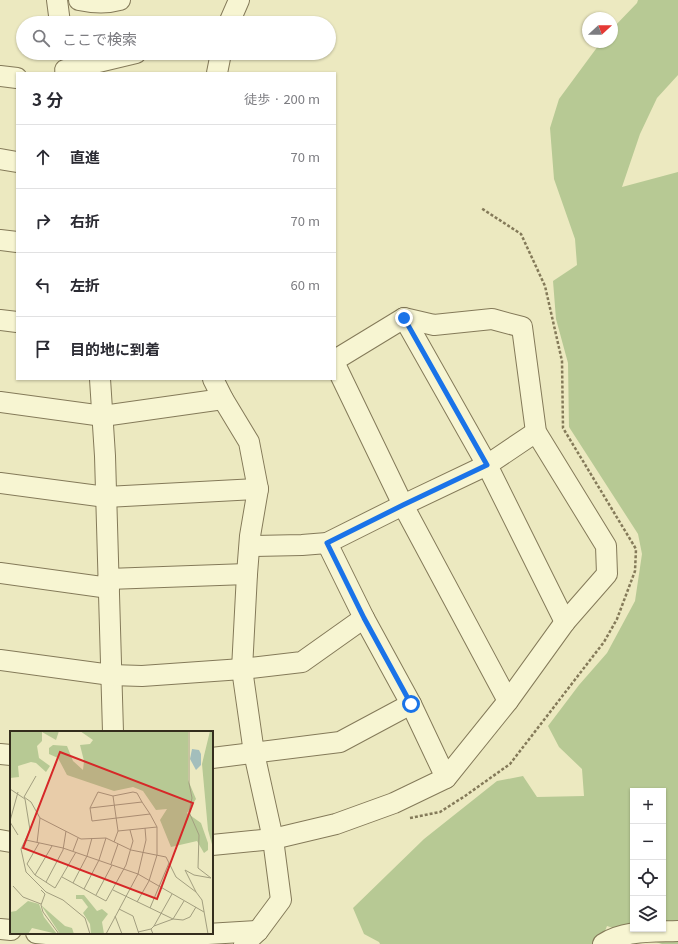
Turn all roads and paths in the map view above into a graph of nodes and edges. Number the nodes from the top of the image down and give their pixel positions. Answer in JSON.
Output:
{"nodes":[{"id":1,"x":57,"y":0,"type":"edge"},
{"id":2,"x":79,"y":0,"type":"edge"},
{"id":3,"x":120,"y":0,"type":"edge"},
{"id":4,"x":239,"y":0,"type":"edge"},
{"id":5,"x":59,"y":16,"type":"edge"},
{"id":6,"x":232,"y":16,"type":"edge"},
{"id":7,"x":94,"y":60,"type":"edge"},
{"id":8,"x":220,"y":60,"type":"edge"},
{"id":9,"x":64,"y":65,"type":"edge"},
{"id":10,"x":217,"y":72,"type":"edge"},
{"id":11,"x":0,"y":76,"type":"edge"},
{"id":12,"x":16,"y":78,"type":"edge"},
{"id":13,"x":0,"y":159,"type":"edge"},
{"id":14,"x":16,"y":162,"type":"edge"},
{"id":15,"x":0,"y":240,"type":"edge"},
{"id":16,"x":16,"y":242,"type":"edge"},
{"id":17,"x":404,"y":318,"type":"junction"},
{"id":18,"x":0,"y":320,"type":"edge"},
{"id":19,"x":16,"y":322,"type":"edge"},
{"id":20,"x":336,"y":359,"type":"edge"},
{"id":21,"x":336,"y":366,"type":"edge"},
{"id":22,"x":100,"y":380,"type":"edge"},
{"id":23,"x":214,"y":380,"type":"edge"},
{"id":24,"x":223,"y":399,"type":"junction"},
{"id":25,"x":0,"y":402,"type":"edge"},
{"id":26,"x":102,"y":416,"type":"junction"},
{"id":27,"x":536,"y":432,"type":"junction"},
{"id":28,"x":487,"y":465,"type":"junction"},
{"id":29,"x":0,"y":483,"type":"edge"},
{"id":30,"x":258,"y":489,"type":"junction"},
{"id":31,"x":106,"y":497,"type":"junction"},
{"id":32,"x":403,"y":505,"type":"junction"},
{"id":33,"x":327,"y":543,"type":"junction"},
{"id":34,"x":250,"y":546,"type":"junction"},
{"id":35,"x":0,"y":573,"type":"edge"},
{"id":36,"x":247,"y":574,"type":"junction"},
{"id":37,"x":108,"y":584,"type":"junction"},
{"id":38,"x":364,"y":618,"type":"junction"},
{"id":39,"x":565,"y":622,"type":"junction"},
{"id":40,"x":0,"y":660,"type":"edge"},
{"id":41,"x":242,"y":669,"type":"junction"},
{"id":42,"x":111,"y":675,"type":"junction"},
{"id":43,"x":508,"y":701,"type":"junction"},
{"id":44,"x":411,"y":704,"type":"junction"},
{"id":45,"x":113,"y":731,"type":"edge"},
{"id":46,"x":254,"y":753,"type":"junction"},
{"id":47,"x":0,"y":754,"type":"edge"},
{"id":48,"x":10,"y":756,"type":"edge"},
{"id":49,"x":213,"y":758,"type":"edge"},
{"id":50,"x":446,"y":778,"type":"junction"},
{"id":51,"x":273,"y":839,"type":"junction"},
{"id":52,"x":0,"y":840,"type":"edge"},
{"id":53,"x":10,"y":842,"type":"edge"},
{"id":54,"x":213,"y":845,"type":"edge"},
{"id":55,"x":0,"y":929,"type":"edge"},
{"id":56,"x":10,"y":930,"type":"edge"},
{"id":57,"x":258,"y":931,"type":"junction"},
{"id":58,"x":678,"y":931,"type":"edge"},
{"id":59,"x":46,"y":934,"type":"edge"},
{"id":60,"x":208,"y":934,"type":"edge"},
{"id":61,"x":213,"y":934,"type":"edge"},
{"id":62,"x":87,"y":938,"type":"edge"},
{"id":63,"x":244,"y":944,"type":"edge"},
{"id":64,"x":603,"y":944,"type":"edge"}],
"edges":[{"from":1,"to":5,"type":"street"},
{"from":2,"to":3,"type":"street"},
{"from":4,"to":6,"type":"street"},
{"from":7,"to":9,"type":"street"},
{"from":8,"to":10,"type":"street"},
{"from":11,"to":12,"type":"street"},
{"from":13,"to":14,"type":"street"},
{"from":15,"to":16,"type":"street"},
{"from":17,"to":20,"type":"street"},
{"from":17,"to":27,"type":"street"},
{"from":17,"to":28,"type":"street"},
{"from":18,"to":19,"type":"street"},
{"from":21,"to":32,"type":"street"},
{"from":22,"to":26,"type":"street"},
{"from":23,"to":24,"type":"street"},
{"from":24,"to":26,"type":"street"},
{"from":24,"to":30,"type":"street"},
{"from":25,"to":26,"type":"street"},
{"from":26,"to":31,"type":"street"},
{"from":27,"to":28,"type":"street"},
{"from":27,"to":39,"type":"street"},
{"from":28,"to":32,"type":"street"},
{"from":28,"to":39,"type":"street"},
{"from":29,"to":31,"type":"street"},
{"from":30,"to":31,"type":"street"},
{"from":30,"to":34,"type":"street"},
{"from":31,"to":37,"type":"street"},
{"from":32,"to":33,"type":"street"},
{"from":32,"to":43,"type":"street"},
{"from":33,"to":34,"type":"street"},
{"from":33,"to":38,"type":"street"},
{"from":34,"to":36,"type":"street"},
{"from":35,"to":37,"type":"street"},
{"from":36,"to":37,"type":"street"},
{"from":36,"to":41,"type":"street"},
{"from":37,"to":42,"type":"street"},
{"from":38,"to":41,"type":"street"},
{"from":38,"to":44,"type":"street"},
{"from":39,"to":43,"type":"street"},
{"from":40,"to":42,"type":"street"},
{"from":41,"to":42,"type":"street"},
{"from":41,"to":46,"type":"street"},
{"from":42,"to":45,"type":"street"},
{"from":43,"to":50,"type":"street"},
{"from":44,"to":46,"type":"street"},
{"from":44,"to":50,"type":"street"},
{"from":46,"to":49,"type":"street"},
{"from":46,"to":51,"type":"street"},
{"from":47,"to":48,"type":"street"},
{"from":50,"to":51,"type":"street"},
{"from":51,"to":54,"type":"street"},
{"from":51,"to":57,"type":"street"},
{"from":52,"to":53,"type":"street"},
{"from":55,"to":56,"type":"street"},
{"from":57,"to":61,"type":"street"},
{"from":57,"to":63,"type":"street"},
{"from":58,"to":64,"type":"street"},
{"from":59,"to":62,"type":"street"},
{"from":60,"to":62,"type":"street"}]}
